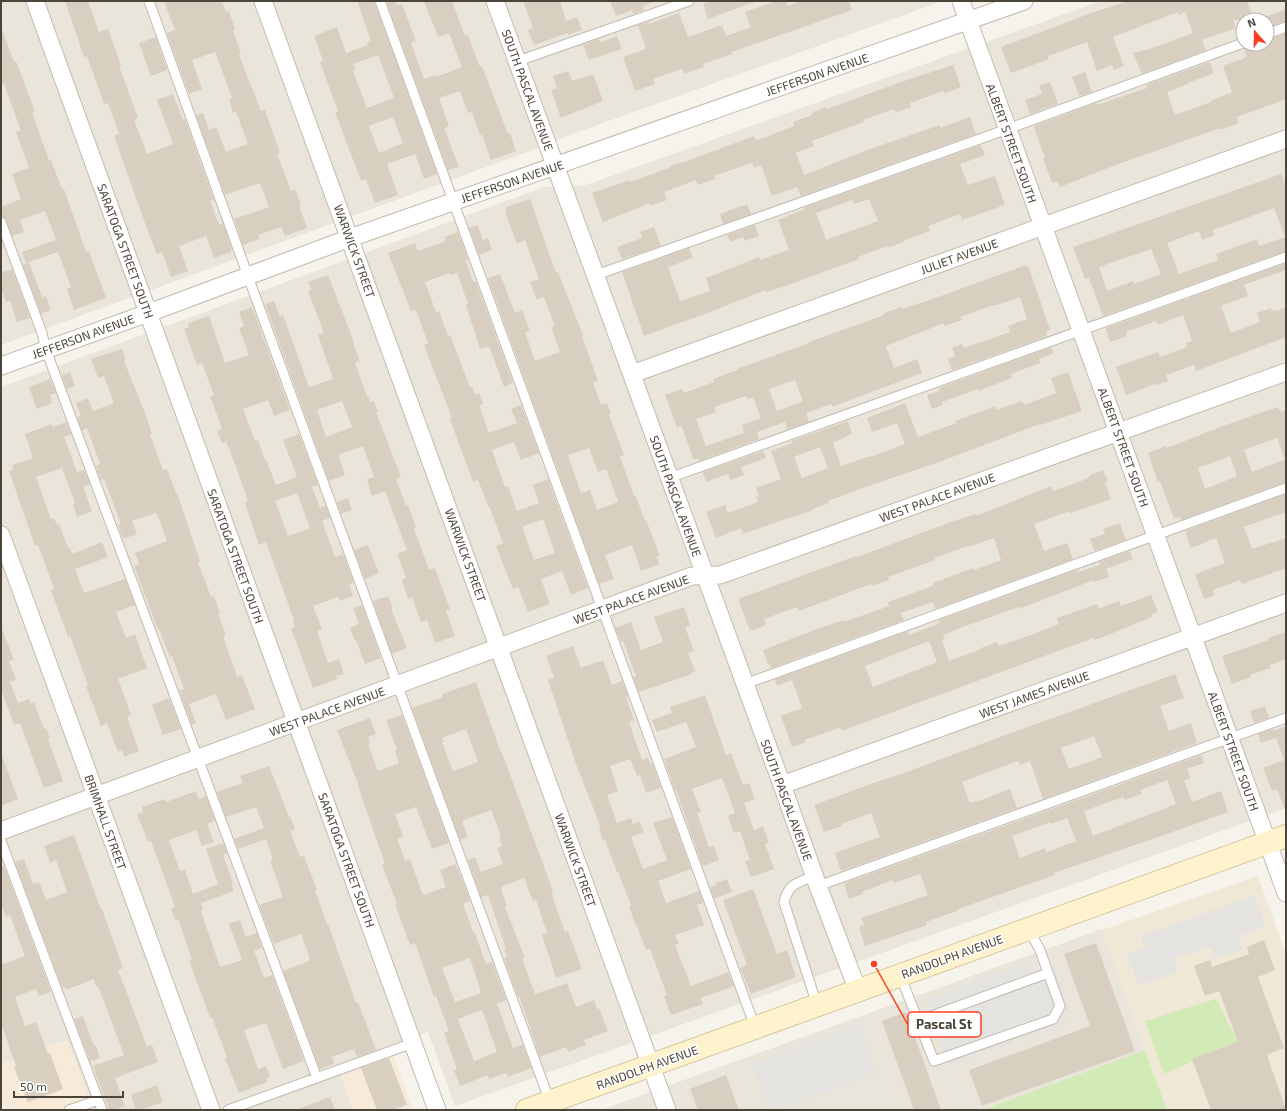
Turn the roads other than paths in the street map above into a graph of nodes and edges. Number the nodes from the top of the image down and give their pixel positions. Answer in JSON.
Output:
{"nodes":[{"id":1,"x":35,"y":1,"type":"edge"},
{"id":2,"x":149,"y":1,"type":"edge"},
{"id":3,"x":263,"y":1,"type":"edge"},
{"id":4,"x":380,"y":1,"type":"edge"},
{"id":5,"x":495,"y":1,"type":"edge"},
{"id":6,"x":689,"y":1,"type":"edge"},
{"id":7,"x":961,"y":1,"type":"edge"},
{"id":8,"x":1024,"y":1,"type":"edge"},
{"id":9,"x":968,"y":21,"type":"junction"},
{"id":10,"x":1286,"y":27,"type":"edge"},
{"id":11,"x":1275,"y":31,"type":"edge"},
{"id":12,"x":1235,"y":46,"type":"edge"},
{"id":13,"x":518,"y":61,"type":"junction"},
{"id":14,"x":1007,"y":129,"type":"junction"},
{"id":15,"x":1286,"y":139,"type":"edge"},
{"id":16,"x":556,"y":166,"type":"junction"},
{"id":17,"x":452,"y":202,"type":"junction"},
{"id":18,"x":1,"y":222,"type":"edge"},
{"id":19,"x":1042,"y":226,"type":"junction"},
{"id":20,"x":350,"y":238,"type":"junction"},
{"id":21,"x":1286,"y":257,"type":"edge"},
{"id":22,"x":596,"y":275,"type":"junction"},
{"id":23,"x":248,"y":276,"type":"junction"},
{"id":24,"x":148,"y":313,"type":"junction"},
{"id":25,"x":1081,"y":330,"type":"junction"},
{"id":26,"x":46,"y":350,"type":"junction"},
{"id":27,"x":1,"y":366,"type":"edge"},
{"id":28,"x":1286,"y":372,"type":"edge"},
{"id":29,"x":632,"y":374,"type":"junction"},
{"id":30,"x":1118,"y":432,"type":"junction"},
{"id":31,"x":669,"y":478,"type":"junction"},
{"id":32,"x":1286,"y":488,"type":"edge"},
{"id":33,"x":1,"y":535,"type":"edge"},
{"id":34,"x":1156,"y":535,"type":"junction"},
{"id":35,"x":704,"y":575,"type":"junction"},
{"id":36,"x":1286,"y":603,"type":"edge"},
{"id":37,"x":602,"y":609,"type":"junction"},
{"id":38,"x":1193,"y":637,"type":"junction"},
{"id":39,"x":499,"y":647,"type":"junction"},
{"id":40,"x":745,"y":684,"type":"junction"},
{"id":41,"x":397,"y":685,"type":"junction"},
{"id":42,"x":1286,"y":718,"type":"edge"},
{"id":43,"x":297,"y":722,"type":"junction"},
{"id":44,"x":1230,"y":738,"type":"junction"},
{"id":45,"x":198,"y":758,"type":"junction"},
{"id":46,"x":782,"y":785,"type":"junction"},
{"id":47,"x":96,"y":796,"type":"junction"},
{"id":48,"x":1,"y":831,"type":"edge"},
{"id":49,"x":1277,"y":839,"type":"edge"},
{"id":50,"x":1,"y":841,"type":"edge"},
{"id":51,"x":816,"y":881,"type":"junction"},
{"id":52,"x":1286,"y":893,"type":"edge"},
{"id":53,"x":1028,"y":928,"type":"junction"},
{"id":54,"x":1048,"y":973,"type":"junction"},
{"id":55,"x":900,"y":975,"type":"junction"},
{"id":56,"x":858,"y":991,"type":"junction"},
{"id":57,"x":817,"y":1005,"type":"junction"},
{"id":58,"x":918,"y":1021,"type":"junction"},
{"id":59,"x":755,"y":1027,"type":"junction"},
{"id":60,"x":413,"y":1043,"type":"junction"},
{"id":61,"x":651,"y":1066,"type":"junction"},
{"id":62,"x":317,"y":1078,"type":"junction"},
{"id":63,"x":98,"y":1100,"type":"junction"},
{"id":64,"x":550,"y":1102,"type":"junction"},
{"id":65,"x":69,"y":1110,"type":"edge"},
{"id":66,"x":102,"y":1110,"type":"edge"},
{"id":67,"x":211,"y":1110,"type":"edge"},
{"id":68,"x":228,"y":1110,"type":"edge"},
{"id":69,"x":437,"y":1110,"type":"edge"},
{"id":70,"x":527,"y":1110,"type":"edge"},
{"id":71,"x":668,"y":1110,"type":"edge"}],
"edges":[{"from":1,"to":24,"type":"street","name":"SARATOGA STREET SOUTH"},
{"from":2,"to":23,"type":"lane"},
{"from":3,"to":20,"type":"street","name":"WARWICK STREET"},
{"from":4,"to":17,"type":"lane"},
{"from":5,"to":13,"type":"street","name":"SOUTH PASCAL AVENUE"},
{"from":6,"to":13,"type":"lane"},
{"from":7,"to":9,"type":"street","name":"ALBERT STREET SOUTH"},
{"from":8,"to":9,"type":"street","name":"JEFFERSON AVENUE"},
{"from":9,"to":14,"type":"street","name":"ALBERT STREET SOUTH"},
{"from":9,"to":16,"type":"street","name":"JEFFERSON AVENUE"},
{"from":10,"to":11,"type":"lane"},
{"from":12,"to":14,"type":"lane"},
{"from":13,"to":16,"type":"street","name":"SOUTH PASCAL AVENUE"},
{"from":14,"to":19,"type":"street","name":"ALBERT STREET SOUTH"},
{"from":14,"to":22,"type":"lane"},
{"from":15,"to":19,"type":"street","name":"JULIET AVENUE"},
{"from":16,"to":17,"type":"street","name":"JEFFERSON AVENUE"},
{"from":16,"to":22,"type":"street","name":"SOUTH PASCAL AVENUE"},
{"from":17,"to":20,"type":"street","name":"JEFFERSON AVENUE"},
{"from":17,"to":37,"type":"lane"},
{"from":18,"to":26,"type":"lane"},
{"from":19,"to":25,"type":"street","name":"ALBERT STREET SOUTH"},
{"from":19,"to":29,"type":"street","name":"JULIET AVENUE"},
{"from":20,"to":23,"type":"street","name":"JEFFERSON AVENUE"},
{"from":20,"to":39,"type":"street","name":"WARWICK STREET"},
{"from":21,"to":25,"type":"lane"},
{"from":22,"to":29,"type":"street","name":"SOUTH PASCAL AVENUE"},
{"from":23,"to":24,"type":"street","name":"JEFFERSON AVENUE"},
{"from":23,"to":41,"type":"lane"},
{"from":24,"to":26,"type":"street","name":"JEFFERSON AVENUE"},
{"from":24,"to":43,"type":"street","name":"SARATOGA STREET SOUTH"},
{"from":25,"to":30,"type":"street","name":"ALBERT STREET SOUTH"},
{"from":25,"to":31,"type":"lane"},
{"from":26,"to":27,"type":"street","name":"JEFFERSON AVENUE"},
{"from":26,"to":45,"type":"lane"},
{"from":28,"to":30,"type":"street","name":"WEST PALACE AVENUE"},
{"from":29,"to":31,"type":"street","name":"SOUTH PASCAL AVENUE"},
{"from":30,"to":34,"type":"street","name":"ALBERT STREET SOUTH"},
{"from":30,"to":35,"type":"street","name":"WEST PALACE AVENUE"},
{"from":31,"to":35,"type":"street","name":"SOUTH PASCAL AVENUE"},
{"from":32,"to":34,"type":"lane"},
{"from":33,"to":47,"type":"street","name":"BRIMHALL STREET"},
{"from":34,"to":38,"type":"street","name":"ALBERT STREET SOUTH"},
{"from":34,"to":40,"type":"lane"},
{"from":35,"to":37,"type":"street","name":"WEST PALACE AVENUE"},
{"from":35,"to":40,"type":"street","name":"SOUTH PASCAL AVENUE"},
{"from":36,"to":38,"type":"street","name":"WEST JAMES AVENUE"},
{"from":37,"to":39,"type":"street","name":"WEST PALACE AVENUE"},
{"from":37,"to":59,"type":"lane"},
{"from":38,"to":44,"type":"street","name":"ALBERT STREET SOUTH"},
{"from":38,"to":46,"type":"street","name":"WEST JAMES AVENUE"},
{"from":39,"to":41,"type":"street","name":"WEST PALACE AVENUE"},
{"from":39,"to":61,"type":"street","name":"WARWICK STREET"},
{"from":40,"to":46,"type":"street","name":"SOUTH PASCAL AVENUE"},
{"from":41,"to":43,"type":"street","name":"WEST PALACE AVENUE"},
{"from":41,"to":64,"type":"lane"},
{"from":42,"to":44,"type":"lane"},
{"from":43,"to":45,"type":"street","name":"WEST PALACE AVENUE"},
{"from":43,"to":60,"type":"street","name":"SARATOGA STREET SOUTH"},
{"from":44,"to":49,"type":"street","name":"ALBERT STREET SOUTH"},
{"from":44,"to":51,"type":"lane"},
{"from":45,"to":47,"type":"street","name":"WEST PALACE AVENUE"},
{"from":45,"to":62,"type":"lane"},
{"from":46,"to":51,"type":"street","name":"SOUTH PASCAL AVENUE"},
{"from":47,"to":48,"type":"street","name":"WEST PALACE AVENUE"},
{"from":47,"to":67,"type":"street","name":"BRIMHALL STREET"},
{"from":49,"to":52,"type":"street","name":"ALBERT STREET SOUTH"},
{"from":49,"to":53,"type":"main road","name":"RANDOLPH AVENUE"},
{"from":50,"to":63,"type":"lane"},
{"from":51,"to":56,"type":"street","name":"SOUTH PASCAL AVENUE"},
{"from":51,"to":57,"type":"lane"},
{"from":53,"to":54,"type":"lane"},
{"from":53,"to":55,"type":"main road","name":"RANDOLPH AVENUE"},
{"from":54,"to":58,"type":"lane"},
{"from":54,"to":58,"type":"lane"},
{"from":55,"to":56,"type":"main road","name":"RANDOLPH AVENUE"},
{"from":55,"to":58,"type":"lane"},
{"from":56,"to":57,"type":"main road","name":"RANDOLPH AVENUE"},
{"from":57,"to":59,"type":"main road","name":"RANDOLPH AVENUE"},
{"from":59,"to":61,"type":"main road","name":"RANDOLPH AVENUE"},
{"from":60,"to":62,"type":"lane"},
{"from":60,"to":69,"type":"street","name":"SARATOGA STREET SOUTH"},
{"from":61,"to":64,"type":"main road","name":"RANDOLPH AVENUE"},
{"from":61,"to":71,"type":"street","name":"WARWICK STREET"},
{"from":62,"to":68,"type":"lane"},
{"from":63,"to":65,"type":"lane"},
{"from":63,"to":66,"type":"lane"},
{"from":64,"to":70,"type":"main road","name":"RANDOLPH AVENUE"}]}
